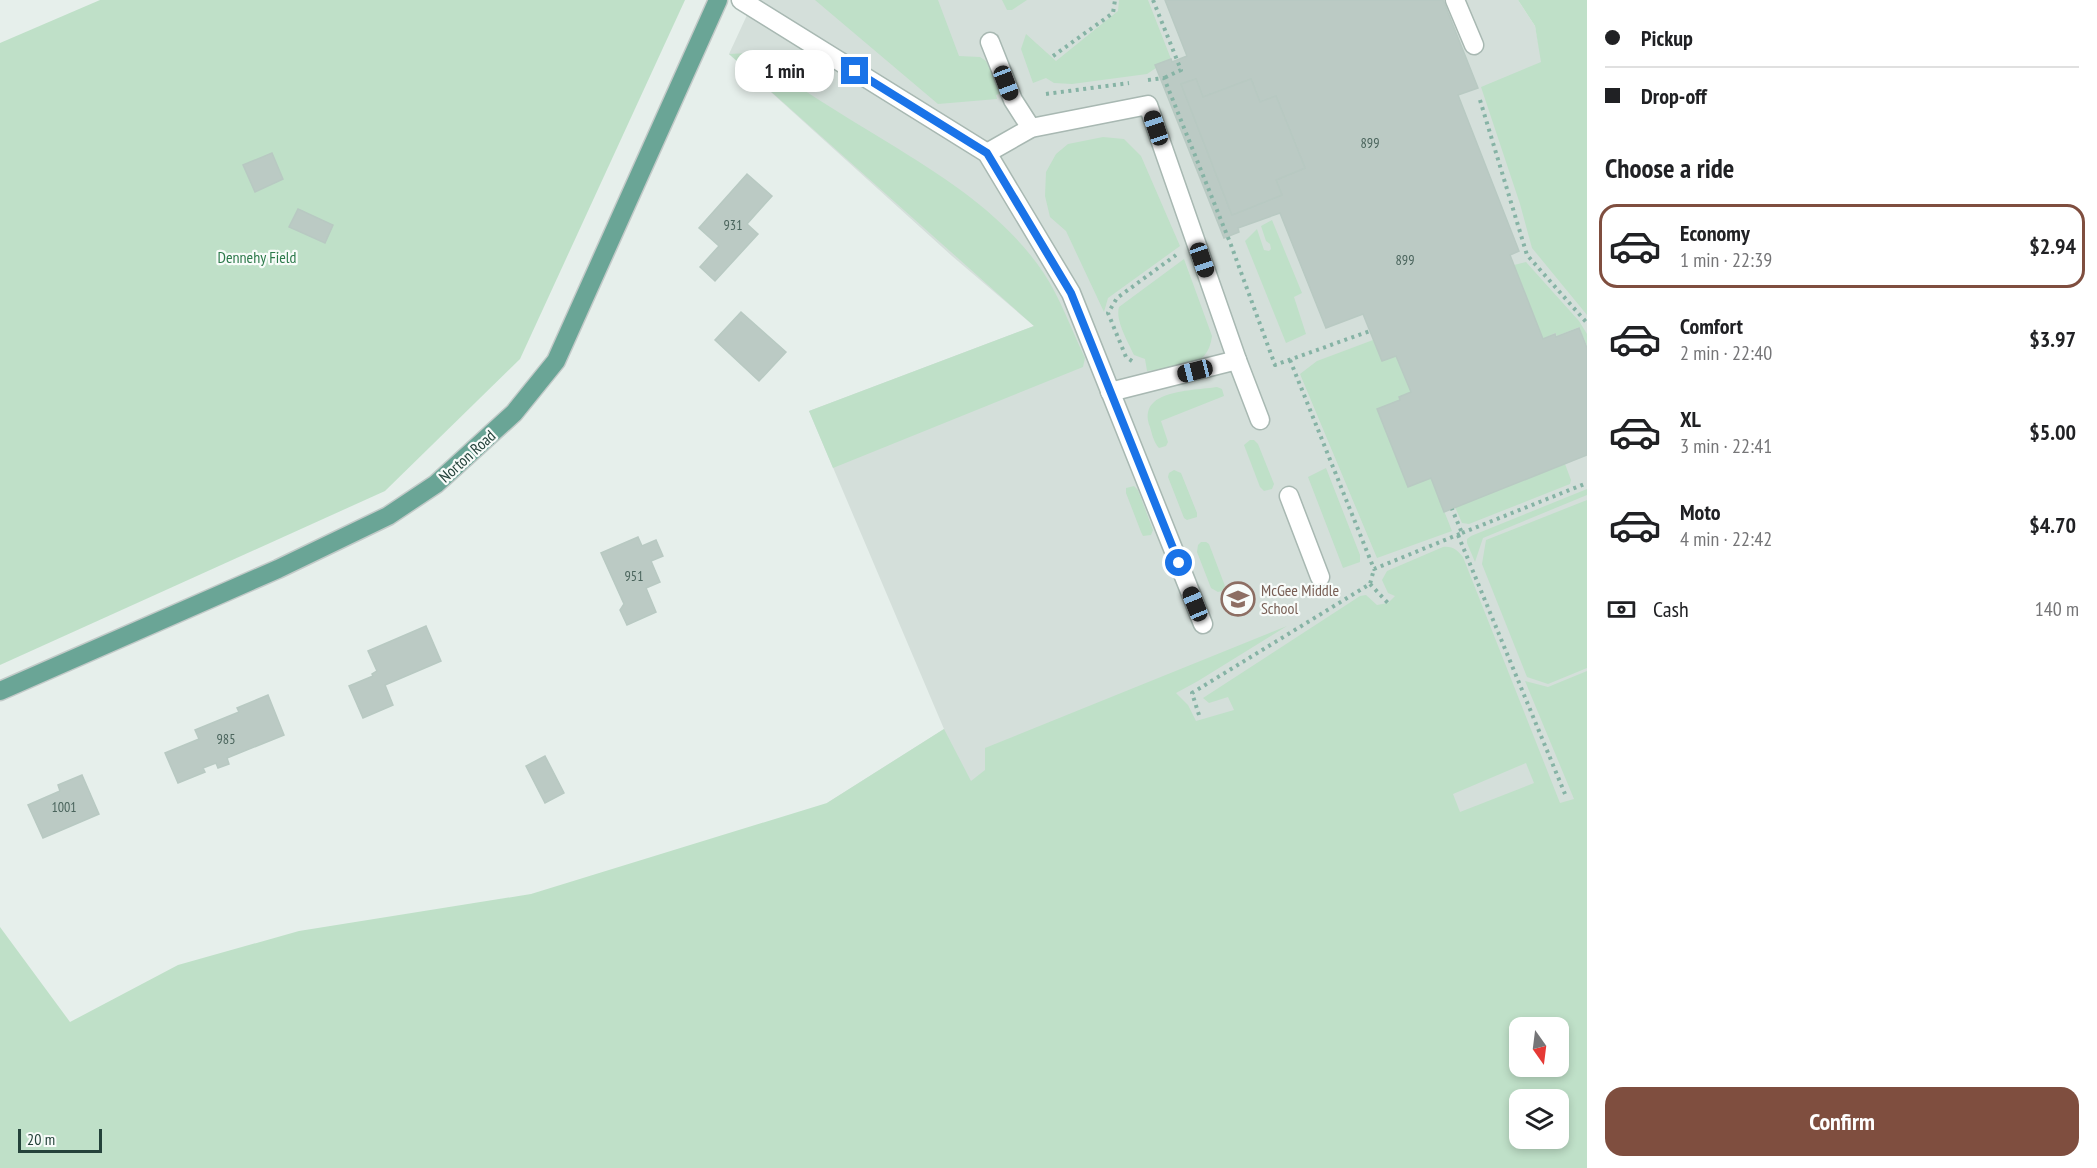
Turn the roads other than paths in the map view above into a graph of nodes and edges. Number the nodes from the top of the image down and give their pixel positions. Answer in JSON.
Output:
{"nodes":[{"id":1,"x":718,"y":0,"type":"edge"},
{"id":2,"x":741,"y":0,"type":"edge"},
{"id":3,"x":1455,"y":0,"type":"edge"},
{"id":4,"x":990,"y":42,"type":"dead end"},
{"id":5,"x":1474,"y":45,"type":"dead end"},
{"id":6,"x":1031,"y":128,"type":"junction"},
{"id":7,"x":987,"y":153,"type":"junction"},
{"id":8,"x":1237,"y":360,"type":"junction"},
{"id":9,"x":1110,"y":392,"type":"junction"},
{"id":10,"x":1260,"y":420,"type":"dead end"},
{"id":11,"x":1289,"y":496,"type":"dead end"},
{"id":12,"x":1320,"y":577,"type":"dead end"},
{"id":13,"x":1203,"y":624,"type":"dead end"},
{"id":14,"x":0,"y":692,"type":"edge"}],
"edges":[{"from":1,"to":14,"type":"main road","name":"Norton Road"},
{"from":2,"to":7,"type":"lane"},
{"from":3,"to":5,"type":"lane"},
{"from":4,"to":6,"type":"lane"},
{"from":6,"to":7,"type":"lane"},
{"from":6,"to":8,"type":"lane"},
{"from":7,"to":9,"type":"lane"},
{"from":8,"to":9,"type":"lane"},
{"from":8,"to":10,"type":"lane"},
{"from":9,"to":13,"type":"lane"},
{"from":11,"to":12,"type":"lane"}]}
